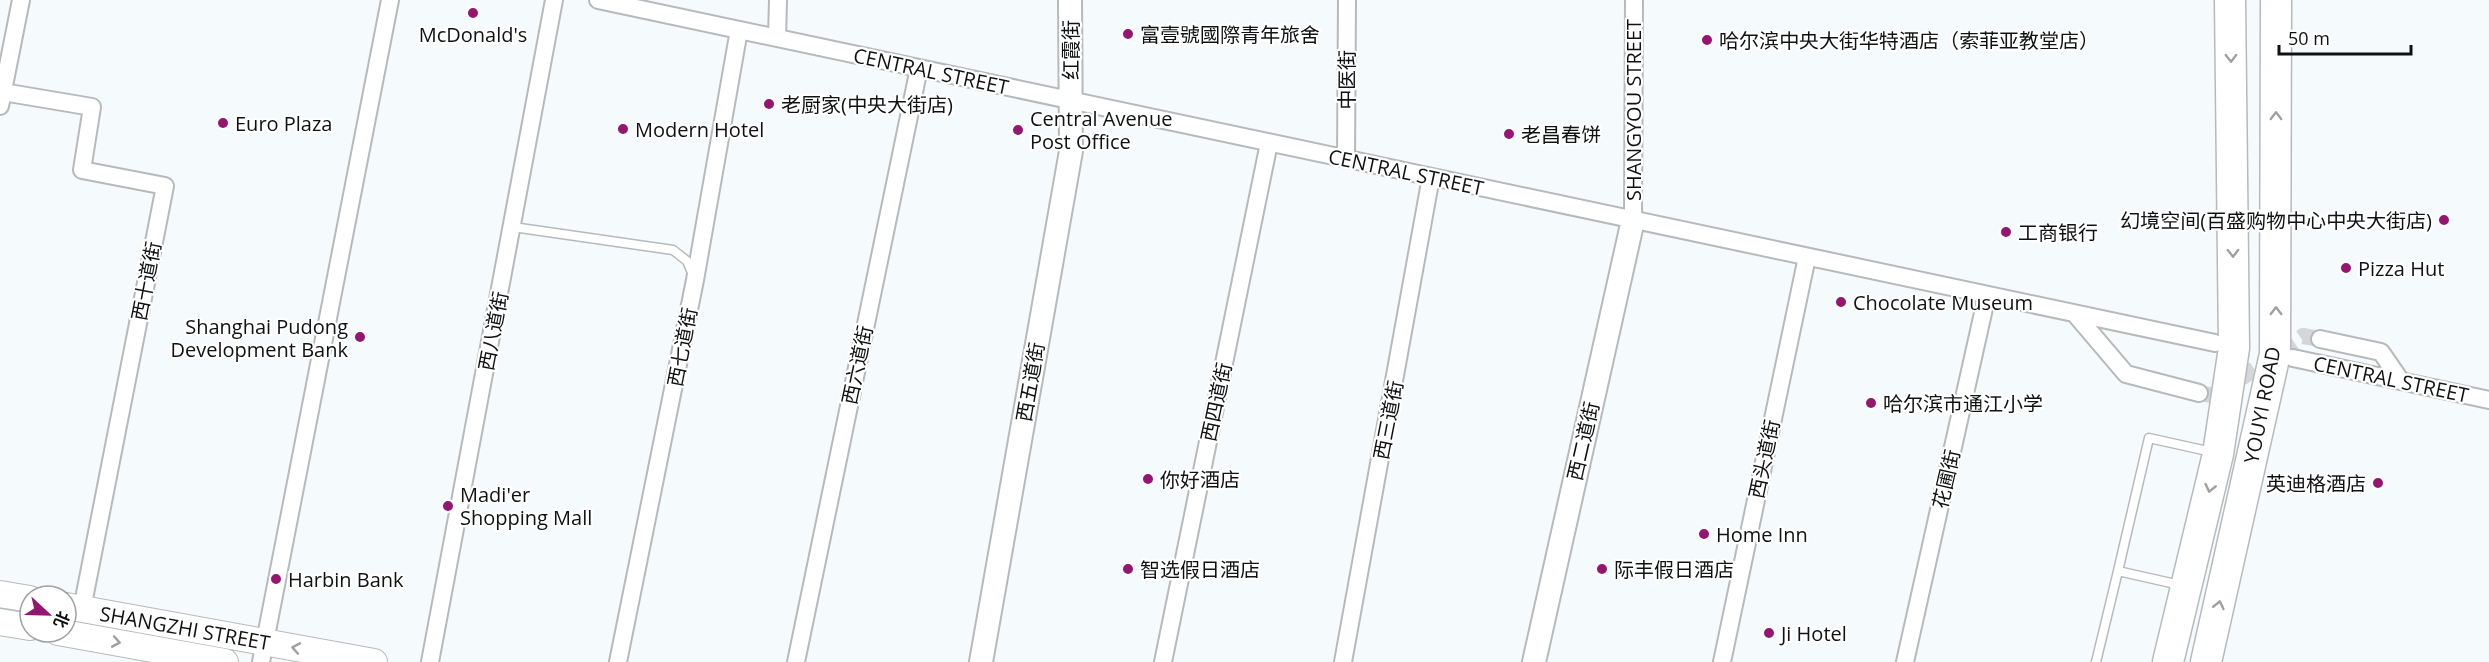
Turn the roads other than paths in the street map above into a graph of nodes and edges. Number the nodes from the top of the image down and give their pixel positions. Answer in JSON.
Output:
{"nodes":[{"id":1,"x":21,"y":0,"type":"edge"},
{"id":2,"x":390,"y":0,"type":"edge"},
{"id":3,"x":554,"y":0,"type":"edge"},
{"id":4,"x":598,"y":0,"type":"edge"},
{"id":5,"x":778,"y":0,"type":"edge"},
{"id":6,"x":1070,"y":0,"type":"edge"},
{"id":7,"x":1347,"y":0,"type":"edge"},
{"id":8,"x":1634,"y":0,"type":"edge"},
{"id":9,"x":2230,"y":0,"type":"edge"},
{"id":10,"x":2276,"y":0,"type":"edge"},
{"id":11,"x":739,"y":30,"type":"junction"},
{"id":12,"x":777,"y":38,"type":"junction"},
{"id":13,"x":919,"y":68,"type":"junction"},
{"id":14,"x":1,"y":99,"type":"edge"},
{"id":15,"x":1070,"y":100,"type":"junction"},
{"id":16,"x":1269,"y":143,"type":"junction"},
{"id":17,"x":1346,"y":159,"type":"junction"},
{"id":18,"x":1431,"y":177,"type":"junction"},
{"id":19,"x":1633,"y":220,"type":"junction"},
{"id":20,"x":513,"y":227,"type":"junction"},
{"id":21,"x":1807,"y":257,"type":"junction"},
{"id":22,"x":695,"y":280,"type":"junction"},
{"id":23,"x":1987,"y":295,"type":"junction"},
{"id":24,"x":2075,"y":314,"type":"junction"},
{"id":25,"x":2320,"y":339,"type":"tunnel mouth"},
{"id":26,"x":2215,"y":344,"type":"dead end"},
{"id":27,"x":2293,"y":358,"type":"dead end"},
{"id":28,"x":2401,"y":381,"type":"junction"},
{"id":29,"x":2199,"y":393,"type":"tunnel mouth"},
{"id":30,"x":2489,"y":400,"type":"edge"},
{"id":31,"x":2218,"y":454,"type":"junction"},
{"id":32,"x":2118,"y":571,"type":"junction"},
{"id":33,"x":2186,"y":587,"type":"junction"},
{"id":34,"x":78,"y":589,"type":"edge"},
{"id":35,"x":0,"y":594,"type":"edge"},
{"id":36,"x":18,"y":597,"type":"edge"},
{"id":37,"x":78,"y":609,"type":"edge"},
{"id":38,"x":0,"y":622,"type":"edge"},
{"id":39,"x":18,"y":625,"type":"edge"},
{"id":40,"x":78,"y":636,"type":"edge"},
{"id":41,"x":264,"y":652,"type":"edge"},
{"id":42,"x":225,"y":662,"type":"edge"},
{"id":43,"x":374,"y":662,"type":"edge"},
{"id":44,"x":430,"y":662,"type":"edge"},
{"id":45,"x":618,"y":662,"type":"edge"},
{"id":46,"x":796,"y":662,"type":"edge"},
{"id":47,"x":981,"y":662,"type":"edge"},
{"id":48,"x":1163,"y":662,"type":"edge"},
{"id":49,"x":1342,"y":662,"type":"edge"},
{"id":50,"x":1534,"y":662,"type":"edge"},
{"id":51,"x":1722,"y":662,"type":"edge"},
{"id":52,"x":1905,"y":662,"type":"edge"},
{"id":53,"x":2096,"y":662,"type":"edge"},
{"id":54,"x":2168,"y":662,"type":"edge"},
{"id":55,"x":2206,"y":662,"type":"edge"}],
"edges":[{"from":1,"to":14,"type":"street"},
{"from":2,"to":41,"type":"street"},
{"from":3,"to":20,"type":"street","name":"西八道街"},
{"from":4,"to":11,"type":"street","name":"CENTRAL STREET"},
{"from":5,"to":12,"type":"street"},
{"from":6,"to":15,"type":"main road","name":"红霞街"},
{"from":7,"to":17,"type":"street","name":"中医街"},
{"from":8,"to":19,"type":"street","name":"SHANGYOU STREET"},
{"from":9,"to":31,"type":"highway","name":"YOUYI ROAD","one_way":true},
{"from":55,"to":10,"type":"highway","name":"YOUYI ROAD","one_way":true},
{"from":11,"to":12,"type":"street","name":"CENTRAL STREET"},
{"from":11,"to":22,"type":"street","name":"西七道街"},
{"from":12,"to":13,"type":"street","name":"CENTRAL STREET"},
{"from":13,"to":15,"type":"street","name":"CENTRAL STREET"},
{"from":13,"to":46,"type":"street","name":"西六道街"},
{"from":14,"to":34,"type":"street","name":"西十道街"},
{"from":15,"to":16,"type":"street","name":"CENTRAL STREET"},
{"from":15,"to":47,"type":"main road","name":"西五道街"},
{"from":16,"to":17,"type":"street","name":"CENTRAL STREET"},
{"from":16,"to":48,"type":"street","name":"西四道街"},
{"from":17,"to":18,"type":"street","name":"CENTRAL STREET"},
{"from":18,"to":19,"type":"street","name":"CENTRAL STREET"},
{"from":18,"to":49,"type":"street","name":"西三道街"},
{"from":19,"to":21,"type":"street","name":"CENTRAL STREET"},
{"from":19,"to":50,"type":"main road","name":"西二道街"},
{"from":20,"to":22,"type":"lane"},
{"from":20,"to":44,"type":"street","name":"西八道街"},
{"from":21,"to":23,"type":"street","name":"CENTRAL STREET"},
{"from":21,"to":51,"type":"street","name":"西头道街"},
{"from":22,"to":45,"type":"street","name":"西七道街"},
{"from":23,"to":24,"type":"street","name":"CENTRAL STREET"},
{"from":23,"to":52,"type":"street","name":"花圃街"},
{"from":24,"to":26,"type":"street","name":"CENTRAL STREET"},
{"from":24,"to":29,"type":"street"},
{"from":25,"to":28,"type":"street"},
{"from":27,"to":28,"type":"street","name":"CENTRAL STREET"},
{"from":28,"to":30,"type":"street","name":"CENTRAL STREET"},
{"from":31,"to":32,"type":"lane"},
{"from":31,"to":33,"type":"highway","name":"YOUYI ROAD","one_way":true},
{"from":32,"to":33,"type":"lane"},
{"from":32,"to":53,"type":"lane"},
{"from":33,"to":54,"type":"highway","name":"YOUYI ROAD"},
{"from":35,"to":36,"type":"main road"},
{"from":37,"to":41,"type":"main road","name":"SHANGZHI STREET"},
{"from":38,"to":39,"type":"main road"},
{"from":40,"to":42,"type":"main road","name":"SHANGZHI STREET","one_way":true},
{"from":43,"to":41,"type":"main road","name":"SHANGZHI STREET","one_way":true}]}
